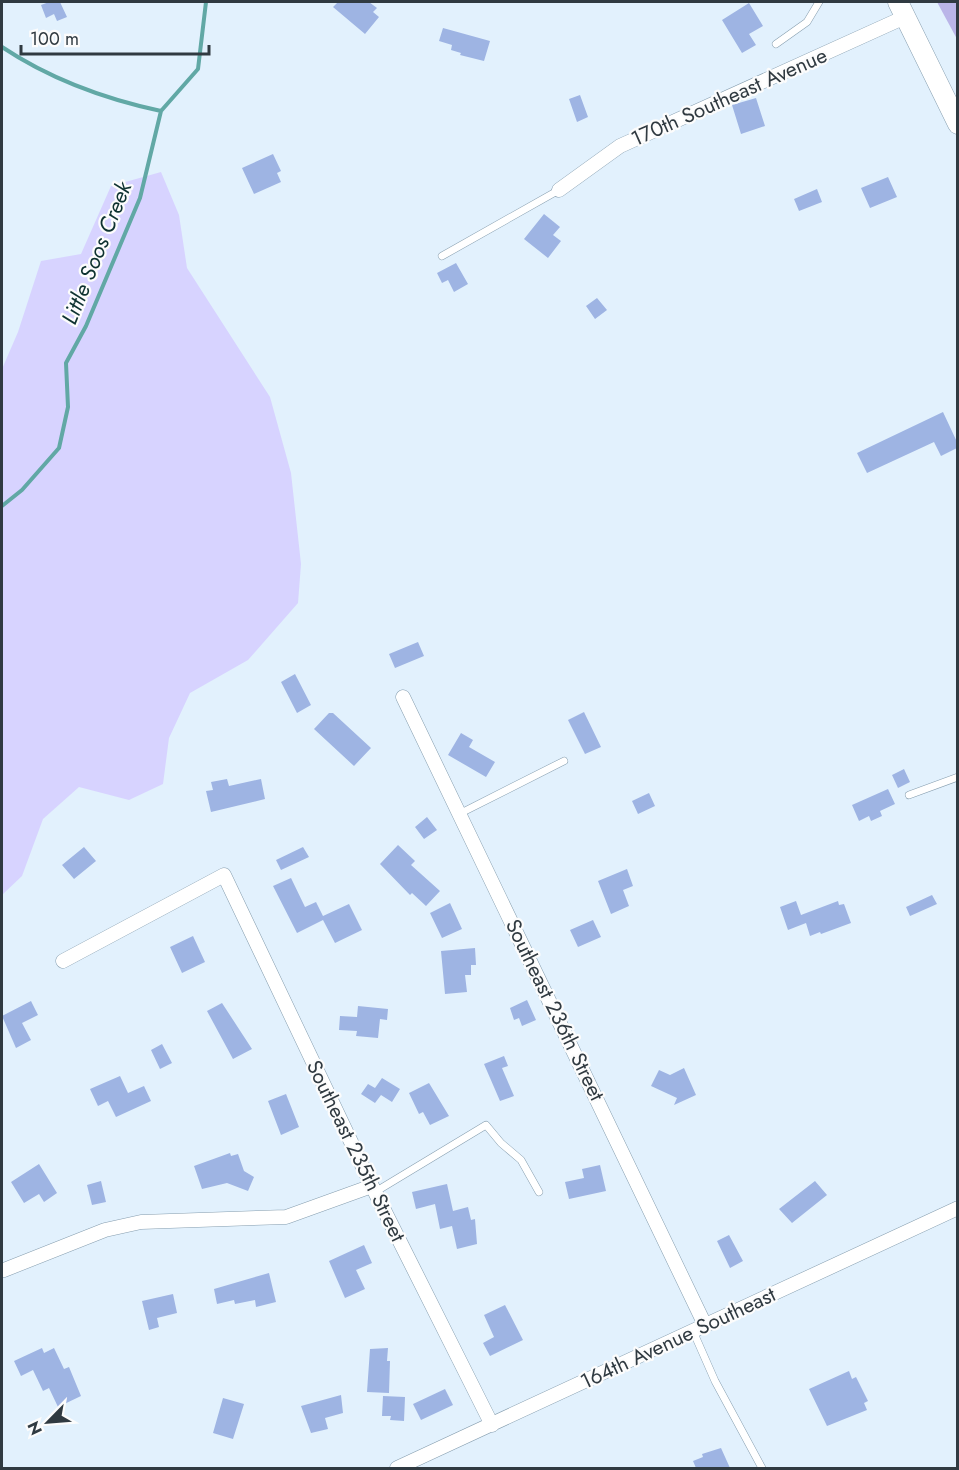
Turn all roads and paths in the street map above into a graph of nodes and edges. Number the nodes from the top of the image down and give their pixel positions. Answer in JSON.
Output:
{"nodes":[{"id":1,"x":819,"y":2,"type":"edge"},
{"id":2,"x":902,"y":9,"type":"edge"},
{"id":3,"x":776,"y":44,"type":"dead end"},
{"id":4,"x":957,"y":124,"type":"edge"},
{"id":5,"x":559,"y":190,"type":"joint"},
{"id":6,"x":442,"y":256,"type":"dead end"},
{"id":7,"x":403,"y":697,"type":"dead end"},
{"id":8,"x":564,"y":761,"type":"dead end"},
{"id":9,"x":957,"y":777,"type":"edge"},
{"id":10,"x":909,"y":795,"type":"dead end"},
{"id":11,"x":461,"y":813,"type":"junction"},
{"id":12,"x":63,"y":961,"type":"dead end"},
{"id":13,"x":373,"y":1189,"type":"junction"},
{"id":14,"x":539,"y":1192,"type":"dead end"},
{"id":15,"x":957,"y":1208,"type":"edge"},
{"id":16,"x":4,"y":1270,"type":"dead end"},
{"id":17,"x":699,"y":1328,"type":"junction"},
{"id":18,"x":492,"y":1425,"type":"junction"},
{"id":19,"x":398,"y":1468,"type":"edge"},
{"id":20,"x":762,"y":1468,"type":"edge"}],
"edges":[{"from":1,"to":3,"type":"lane"},
{"from":2,"to":4,"type":"main road"},
{"from":2,"to":5,"type":"street","name":"170th Southeast Avenue"},
{"from":5,"to":6,"type":"lane"},
{"from":7,"to":11,"type":"street","name":"Southeast 236th Street"},
{"from":8,"to":11,"type":"lane"},
{"from":9,"to":10,"type":"lane"},
{"from":11,"to":17,"type":"street","name":"Southeast 236th Street"},
{"from":12,"to":13,"type":"street","name":"Southeast 235th Street"},
{"from":13,"to":14,"type":"lane"},
{"from":13,"to":16,"type":"street"},
{"from":13,"to":18,"type":"street","name":"Southeast 235th Street"},
{"from":15,"to":17,"type":"street","name":"164th Avenue Southeast"},
{"from":17,"to":18,"type":"street","name":"164th Avenue Southeast"},
{"from":17,"to":20,"type":"lane"},
{"from":18,"to":19,"type":"street","name":"164th Avenue Southeast"}]}
